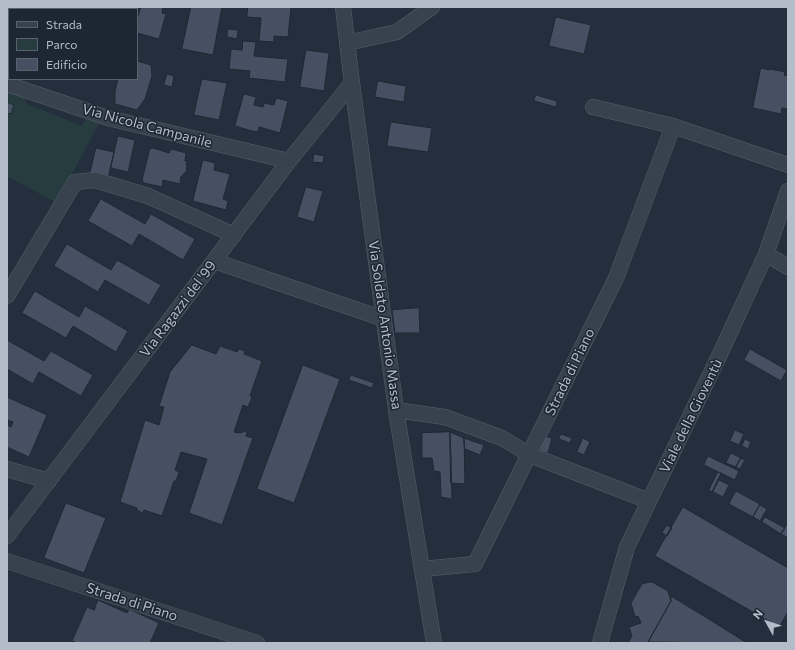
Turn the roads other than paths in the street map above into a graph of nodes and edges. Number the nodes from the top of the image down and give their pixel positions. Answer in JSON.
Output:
{"nodes":[{"id":1,"x":343,"y":7,"type":"edge"},
{"id":2,"x":432,"y":7,"type":"edge"},
{"id":3,"x":347,"y":43,"type":"junction"},
{"id":4,"x":352,"y":83,"type":"junction"},
{"id":5,"x":7,"y":84,"type":"edge"},
{"id":6,"x":593,"y":107,"type":"dead end"},
{"id":7,"x":673,"y":126,"type":"junction"},
{"id":8,"x":289,"y":161,"type":"junction"},
{"id":9,"x":788,"y":165,"type":"edge"},
{"id":10,"x":788,"y":191,"type":"edge"},
{"id":11,"x":234,"y":235,"type":"junction"},
{"id":12,"x":766,"y":254,"type":"junction"},
{"id":13,"x":214,"y":260,"type":"junction"},
{"id":14,"x":788,"y":267,"type":"edge"},
{"id":15,"x":7,"y":296,"type":"edge"},
{"id":16,"x":384,"y":319,"type":"junction"},
{"id":17,"x":396,"y":410,"type":"junction"},
{"id":18,"x":530,"y":455,"type":"junction"},
{"id":19,"x":7,"y":469,"type":"edge"},
{"id":20,"x":49,"y":481,"type":"junction"},
{"id":21,"x":649,"y":501,"type":"junction"},
{"id":22,"x":7,"y":536,"type":"edge"},
{"id":23,"x":7,"y":561,"type":"edge"},
{"id":24,"x":422,"y":569,"type":"junction"},
{"id":25,"x":257,"y":643,"type":"edge"},
{"id":26,"x":434,"y":643,"type":"edge"},
{"id":27,"x":600,"y":643,"type":"edge"}],
"edges":[{"from":1,"to":3,"type":"street","name":"Via Soldato Antonio Massa"},
{"from":2,"to":3,"type":"street"},
{"from":3,"to":4,"type":"street","name":"Via Soldato Antonio Massa"},
{"from":4,"to":8,"type":"street","name":"Via Ragazzi del '99"},
{"from":4,"to":16,"type":"street","name":"Via Soldato Antonio Massa"},
{"from":5,"to":8,"type":"street","name":"Via Nicola Campanile"},
{"from":6,"to":7,"type":"street"},
{"from":7,"to":9,"type":"street"},
{"from":7,"to":18,"type":"street","name":"Strada di Piano"},
{"from":8,"to":11,"type":"street","name":"Via Ragazzi del '99"},
{"from":10,"to":12,"type":"street","name":"Viale della Gioventù"},
{"from":11,"to":13,"type":"street","name":"Via Ragazzi del '99"},
{"from":11,"to":15,"type":"street"},
{"from":12,"to":14,"type":"street"},
{"from":12,"to":21,"type":"street","name":"Viale della Gioventù"},
{"from":13,"to":16,"type":"street"},
{"from":13,"to":20,"type":"street","name":"Via Ragazzi del '99"},
{"from":16,"to":17,"type":"street","name":"Via Soldato Antonio Massa"},
{"from":17,"to":18,"type":"street"},
{"from":17,"to":24,"type":"street","name":"Via Soldato Antonio Massa"},
{"from":18,"to":21,"type":"street"},
{"from":18,"to":24,"type":"street","name":"Strada di Piano"},
{"from":19,"to":20,"type":"street"},
{"from":20,"to":22,"type":"street","name":"Via Ragazzi del '99"},
{"from":21,"to":27,"type":"street","name":"Viale della Gioventù"},
{"from":23,"to":25,"type":"street","name":"Strada di Piano"},
{"from":24,"to":26,"type":"street","name":"Via Soldato Antonio Massa"}]}
